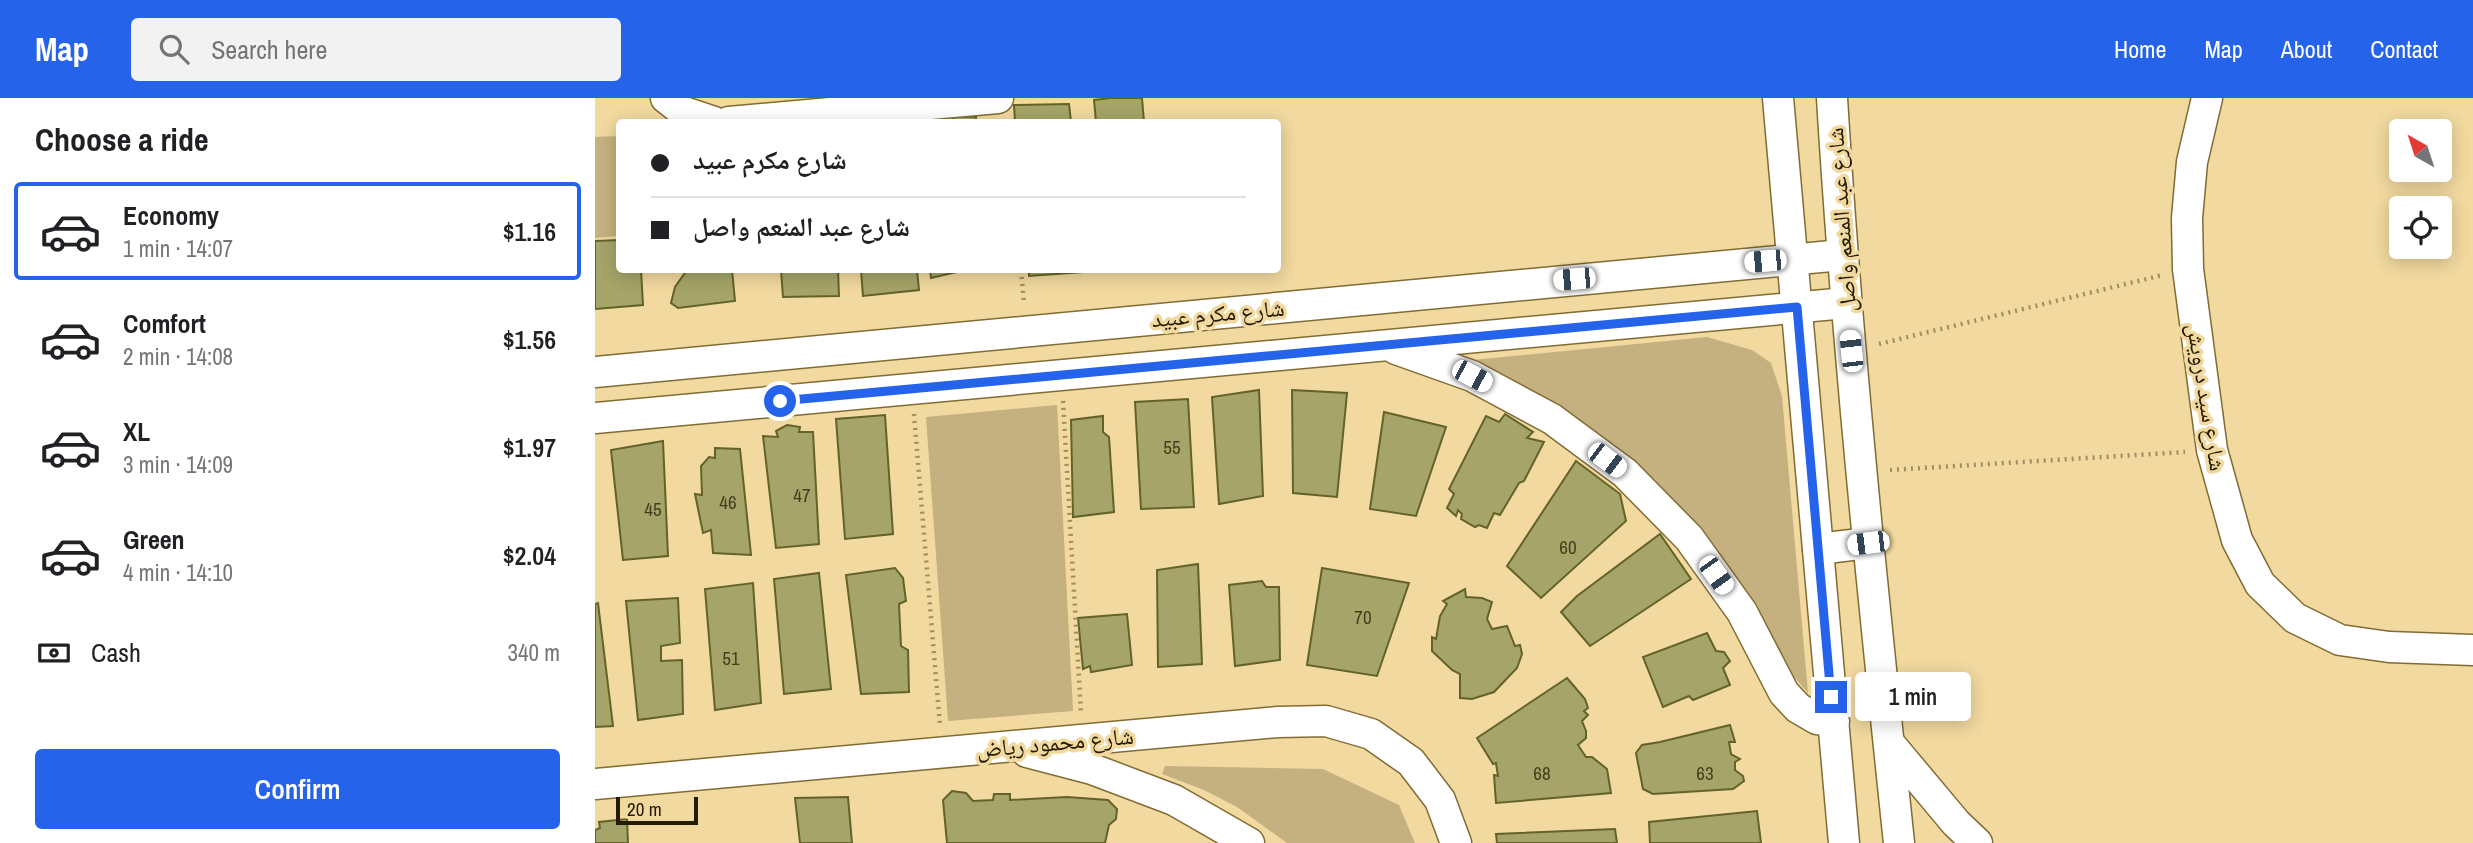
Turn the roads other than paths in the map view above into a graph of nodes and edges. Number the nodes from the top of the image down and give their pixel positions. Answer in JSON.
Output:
{"nodes":[{"id":1,"x":666,"y":98,"type":"edge"},
{"id":2,"x":998,"y":98,"type":"edge"},
{"id":3,"x":1778,"y":98,"type":"edge"},
{"id":4,"x":1832,"y":98,"type":"edge"},
{"id":5,"x":2207,"y":98,"type":"edge"},
{"id":6,"x":705,"y":119,"type":"edge"},
{"id":7,"x":763,"y":119,"type":"edge"},
{"id":8,"x":1842,"y":256,"type":"junction"},
{"id":9,"x":1792,"y":259,"type":"junction"},
{"id":10,"x":1846,"y":303,"type":"junction"},
{"id":11,"x":1797,"y":307,"type":"junction"},
{"id":12,"x":1386,"y":345,"type":"junction"},
{"id":13,"x":595,"y":372,"type":"edge"},
{"id":14,"x":595,"y":418,"type":"edge"},
{"id":15,"x":1868,"y":543,"type":"junction"},
{"id":16,"x":1818,"y":549,"type":"junction"},
{"id":17,"x":2473,"y":650,"type":"edge"},
{"id":18,"x":1833,"y":721,"type":"junction"},
{"id":19,"x":1889,"y":743,"type":"junction"},
{"id":20,"x":1006,"y":746,"type":"junction"},
{"id":21,"x":595,"y":784,"type":"edge"},
{"id":22,"x":1249,"y":843,"type":"edge"},
{"id":23,"x":1456,"y":843,"type":"edge"},
{"id":24,"x":1844,"y":843,"type":"edge"},
{"id":25,"x":1899,"y":843,"type":"edge"},
{"id":26,"x":1977,"y":843,"type":"edge"}],
"edges":[{"from":1,"to":6,"type":"street"},
{"from":2,"to":7,"type":"street"},
{"from":3,"to":9,"type":"street"},
{"from":4,"to":8,"type":"street","name":"شارع عبد المنعم واصل"},
{"from":5,"to":17,"type":"street","name":"شارع سيد درويش"},
{"from":8,"to":9,"type":"street","name":"شارع مكرم عبيد"},
{"from":8,"to":10,"type":"street","name":"شارع عبد المنعم واصل"},
{"from":9,"to":11,"type":"street"},
{"from":9,"to":13,"type":"street","name":"شارع مكرم عبيد"},
{"from":10,"to":11,"type":"street","name":"شارع مكرم عبيد"},
{"from":10,"to":15,"type":"street","name":"شارع عبد المنعم واصل"},
{"from":11,"to":12,"type":"street","name":"شارع مكرم عبيد"},
{"from":11,"to":16,"type":"street"},
{"from":12,"to":14,"type":"street","name":"شارع مكرم عبيد"},
{"from":12,"to":18,"type":"street"},
{"from":15,"to":16,"type":"street"},
{"from":15,"to":19,"type":"street","name":"شارع عبد المنعم واصل"},
{"from":16,"to":18,"type":"street"},
{"from":18,"to":24,"type":"street"},
{"from":19,"to":25,"type":"street","name":"شارع عبد المنعم واصل"},
{"from":19,"to":26,"type":"street"},
{"from":20,"to":21,"type":"street","name":"شارع محمود رياض"},
{"from":20,"to":22,"type":"street"},
{"from":20,"to":23,"type":"street","name":"شارع محمود رياض"}]}
